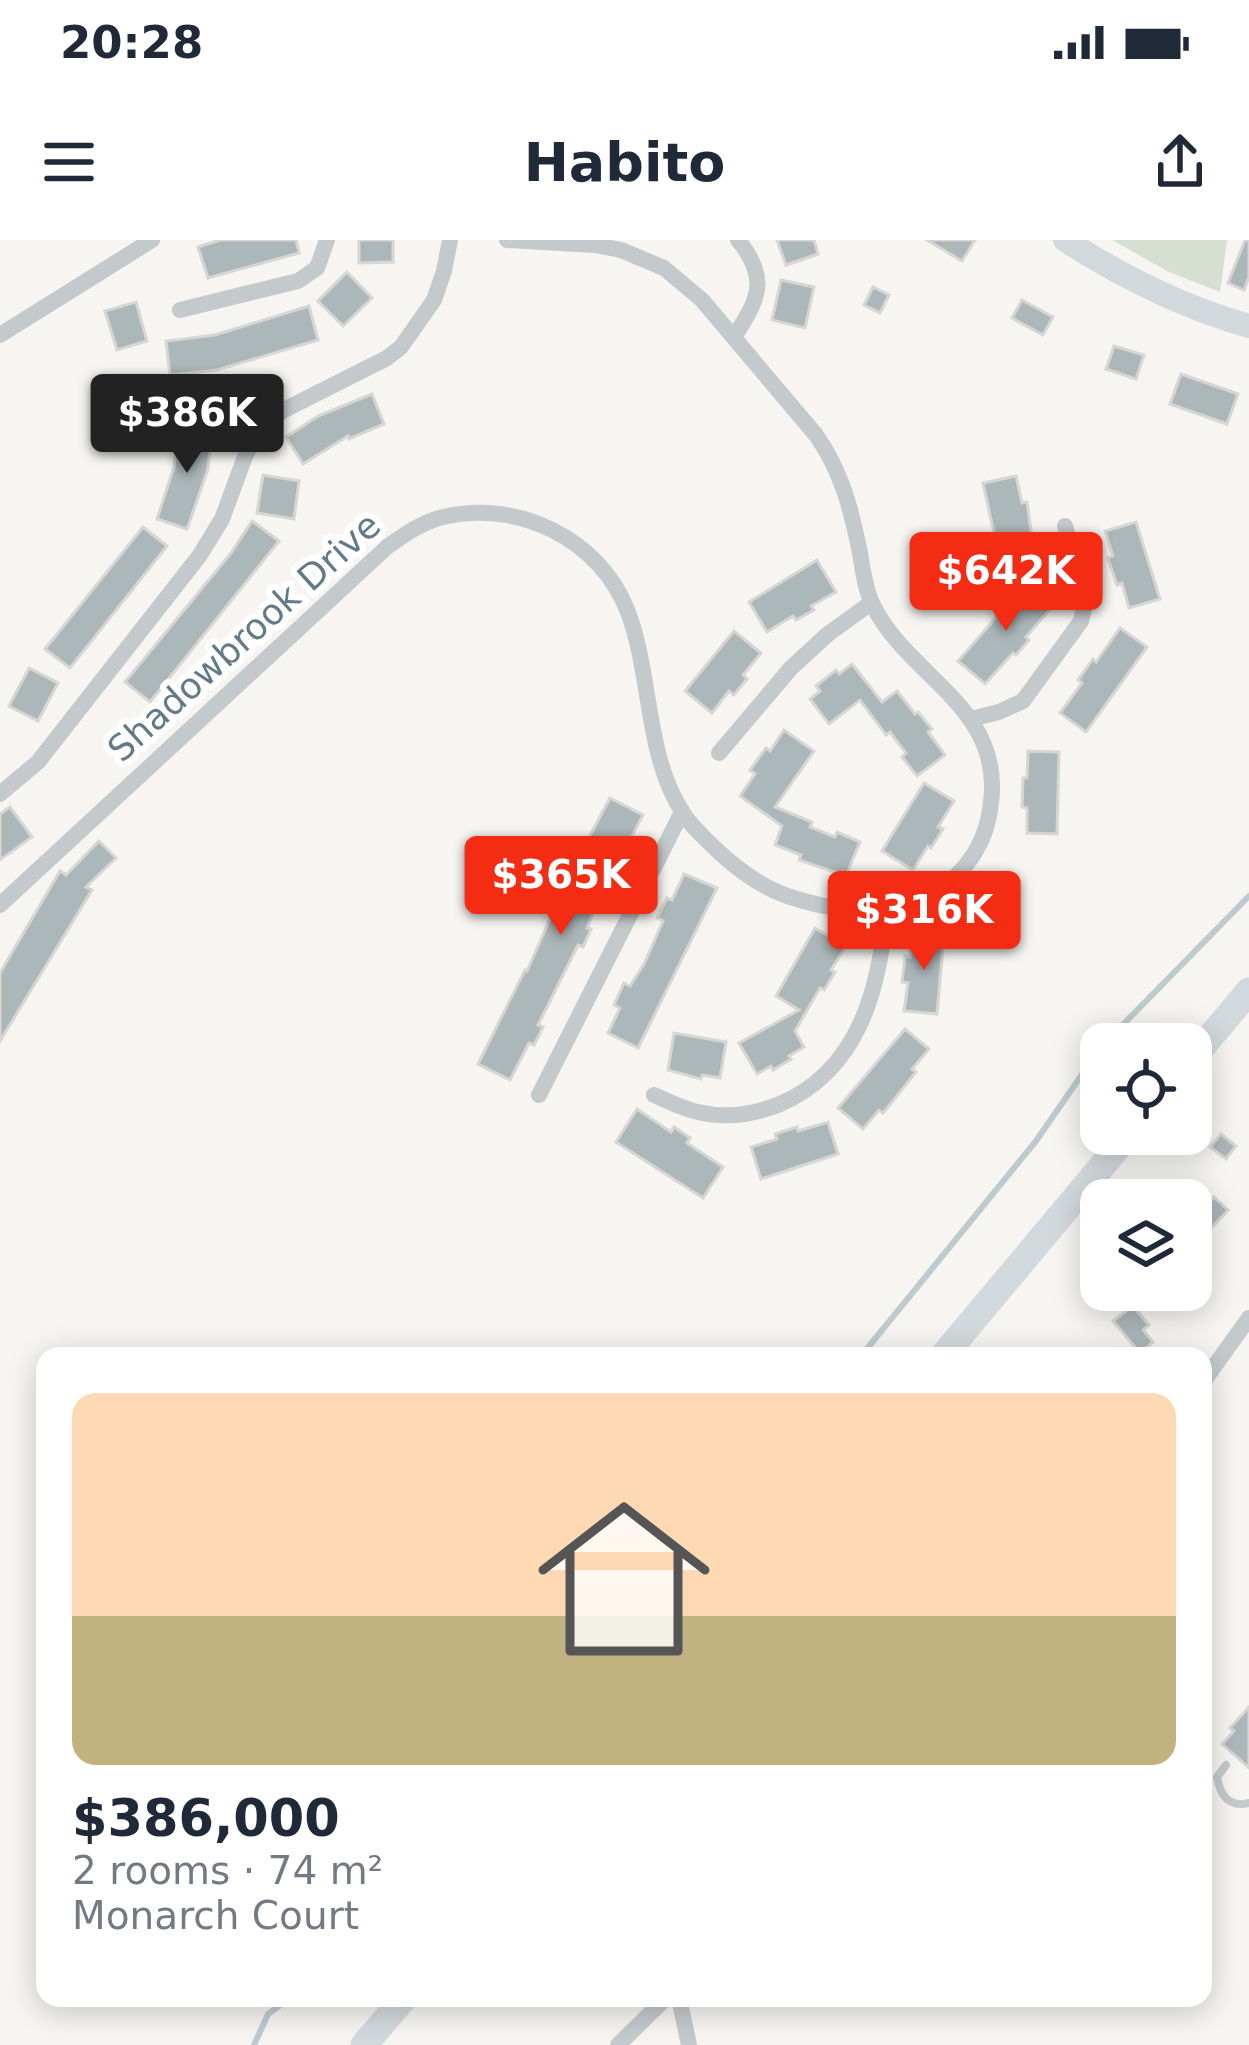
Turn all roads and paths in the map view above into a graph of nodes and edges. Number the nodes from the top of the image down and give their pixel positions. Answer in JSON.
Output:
{"nodes":[{"id":1,"x":152,"y":240,"type":"edge"},
{"id":2,"x":327,"y":240,"type":"edge"},
{"id":3,"x":450,"y":240,"type":"edge"},
{"id":4,"x":507,"y":240,"type":"edge"},
{"id":5,"x":738,"y":240,"type":"edge"},
{"id":6,"x":1065,"y":240,"type":"edge"},
{"id":7,"x":180,"y":310,"type":"dead end"},
{"id":8,"x":1249,"y":326,"type":"edge"},
{"id":9,"x":0,"y":335,"type":"edge"},
{"id":10,"x":734,"y":337,"type":"junction"},
{"id":11,"x":1065,"y":526,"type":"dead end"},
{"id":12,"x":871,"y":603,"type":"junction"},
{"id":13,"x":970,"y":718,"type":"junction"},
{"id":14,"x":719,"y":754,"type":"dead end"},
{"id":15,"x":0,"y":794,"type":"edge"},
{"id":16,"x":682,"y":812,"type":"junction"},
{"id":17,"x":0,"y":905,"type":"edge"},
{"id":18,"x":886,"y":910,"type":"junction"},
{"id":19,"x":1249,"y":991,"type":"edge"},
{"id":20,"x":1212,"y":1035,"type":"edge"},
{"id":21,"x":539,"y":1095,"type":"dead end"},
{"id":22,"x":654,"y":1095,"type":"dead end"},
{"id":23,"x":1111,"y":1155,"type":"edge"},
{"id":24,"x":1249,"y":1318,"type":"edge"},
{"id":25,"x":951,"y":1347,"type":"edge"},
{"id":26,"x":1212,"y":1369,"type":"edge"},
{"id":27,"x":1226,"y":1765,"type":"dead end"},
{"id":28,"x":1249,"y":1803,"type":"edge"},
{"id":29,"x":396,"y":2007,"type":"edge"},
{"id":30,"x":657,"y":2007,"type":"edge"},
{"id":31,"x":681,"y":2007,"type":"edge"},
{"id":32,"x":364,"y":2045,"type":"edge"},
{"id":33,"x":618,"y":2045,"type":"edge"},
{"id":34,"x":689,"y":2045,"type":"edge"}],
"edges":[{"from":1,"to":9,"type":"street"},
{"from":2,"to":7,"type":"street"},
{"from":3,"to":15,"type":"street"},
{"from":4,"to":10,"type":"street","name":"Shadowbrook Drive"},
{"from":5,"to":10,"type":"street"},
{"from":6,"to":8,"type":"street"},
{"from":10,"to":12,"type":"street","name":"Shadowbrook Drive"},
{"from":11,"to":13,"type":"street"},
{"from":12,"to":13,"type":"street","name":"Shadowbrook Drive"},
{"from":12,"to":14,"type":"street"},
{"from":13,"to":18,"type":"street","name":"Shadowbrook Drive"},
{"from":16,"to":17,"type":"street","name":"Shadowbrook Drive"},
{"from":16,"to":18,"type":"street","name":"Shadowbrook Drive"},
{"from":16,"to":21,"type":"street"},
{"from":18,"to":22,"type":"street"},
{"from":19,"to":20,"type":"main road"},
{"from":23,"to":25,"type":"main road"},
{"from":24,"to":26,"type":"street"},
{"from":27,"to":28,"type":"lane"},
{"from":29,"to":32,"type":"main road"},
{"from":30,"to":33,"type":"street"},
{"from":31,"to":34,"type":"street"}]}
